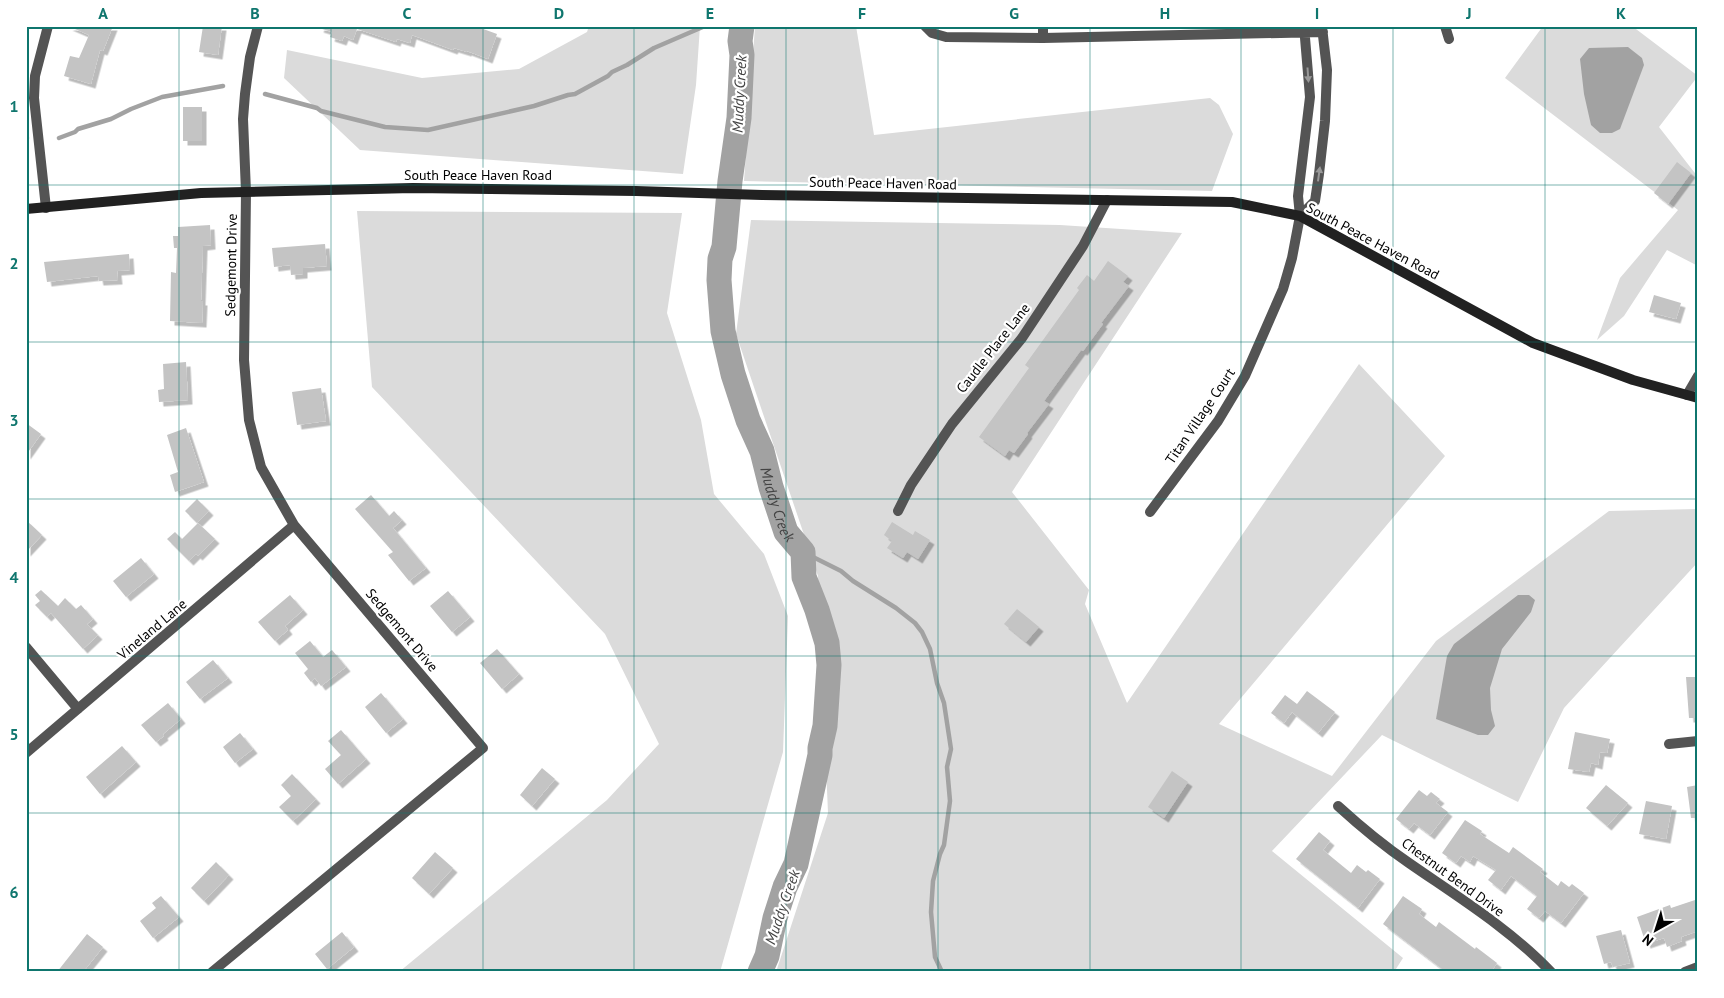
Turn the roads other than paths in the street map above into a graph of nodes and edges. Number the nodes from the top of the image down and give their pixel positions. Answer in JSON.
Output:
{"nodes":[{"id":1,"x":48,"y":26,"type":"edge"},
{"id":2,"x":258,"y":26,"type":"edge"},
{"id":3,"x":925,"y":26,"type":"edge"},
{"id":4,"x":1043,"y":26,"type":"edge"},
{"id":5,"x":1445,"y":26,"type":"edge"},
{"id":6,"x":1304,"y":29,"type":"edge"},
{"id":7,"x":1323,"y":29,"type":"edge"},
{"id":8,"x":1162,"y":31,"type":"edge"},
{"id":9,"x":1043,"y":38,"type":"junction"},
{"id":10,"x":1449,"y":39,"type":"dead end"},
{"id":11,"x":246,"y":192,"type":"junction"},
{"id":12,"x":1107,"y":200,"type":"junction"},
{"id":13,"x":46,"y":208,"type":"junction"},
{"id":14,"x":26,"y":209,"type":"edge"},
{"id":15,"x":1300,"y":216,"type":"junction"},
{"id":16,"x":1698,"y":376,"type":"edge"},
{"id":17,"x":1693,"y":397,"type":"edge"},
{"id":18,"x":898,"y":511,"type":"dead end"},
{"id":19,"x":1150,"y":512,"type":"dead end"},
{"id":20,"x":294,"y":525,"type":"junction"},
{"id":21,"x":26,"y":647,"type":"edge"},
{"id":22,"x":78,"y":709,"type":"junction"},
{"id":23,"x":1698,"y":741,"type":"edge"},
{"id":24,"x":1670,"y":744,"type":"dead end"},
{"id":25,"x":26,"y":752,"type":"edge"},
{"id":26,"x":1338,"y":806,"type":"dead end"},
{"id":27,"x":1698,"y":967,"type":"edge"},
{"id":28,"x":212,"y":972,"type":"edge"},
{"id":29,"x":1551,"y":972,"type":"edge"},
{"id":30,"x":1685,"y":972,"type":"edge"}],
"edges":[{"from":1,"to":13,"type":"street"},
{"from":2,"to":11,"type":"street","name":"Sedgemont Drive"},
{"from":3,"to":9,"type":"street"},
{"from":4,"to":9,"type":"street"},
{"from":5,"to":10,"type":"street"},
{"from":6,"to":7,"type":"street"},
{"from":6,"to":8,"type":"street"},
{"from":6,"to":15,"type":"street","one_way":true},
{"from":15,"to":7,"type":"street","one_way":true},
{"from":8,"to":9,"type":"street"},
{"from":11,"to":12,"type":"main road","name":"South Peace Haven Road"},
{"from":11,"to":13,"type":"main road","name":"South Peace Haven Road"},
{"from":11,"to":20,"type":"street","name":"Sedgemont Drive"},
{"from":12,"to":15,"type":"main road","name":"South Peace Haven Road"},
{"from":12,"to":18,"type":"street","name":"Caudle Place Lane"},
{"from":13,"to":14,"type":"main road","name":"South Peace Haven Road"},
{"from":15,"to":17,"type":"main road","name":"South Peace Haven Road"},
{"from":15,"to":19,"type":"street","name":"Titan Village Court"},
{"from":16,"to":17,"type":"street"},
{"from":20,"to":22,"type":"street","name":"Vineland Lane"},
{"from":20,"to":28,"type":"street","name":"Sedgemont Drive"},
{"from":21,"to":22,"type":"street"},
{"from":22,"to":25,"type":"street","name":"Vineland Lane"},
{"from":23,"to":24,"type":"street"},
{"from":26,"to":29,"type":"street","name":"Chestnut Bend Drive"},
{"from":27,"to":30,"type":"street"}]}
